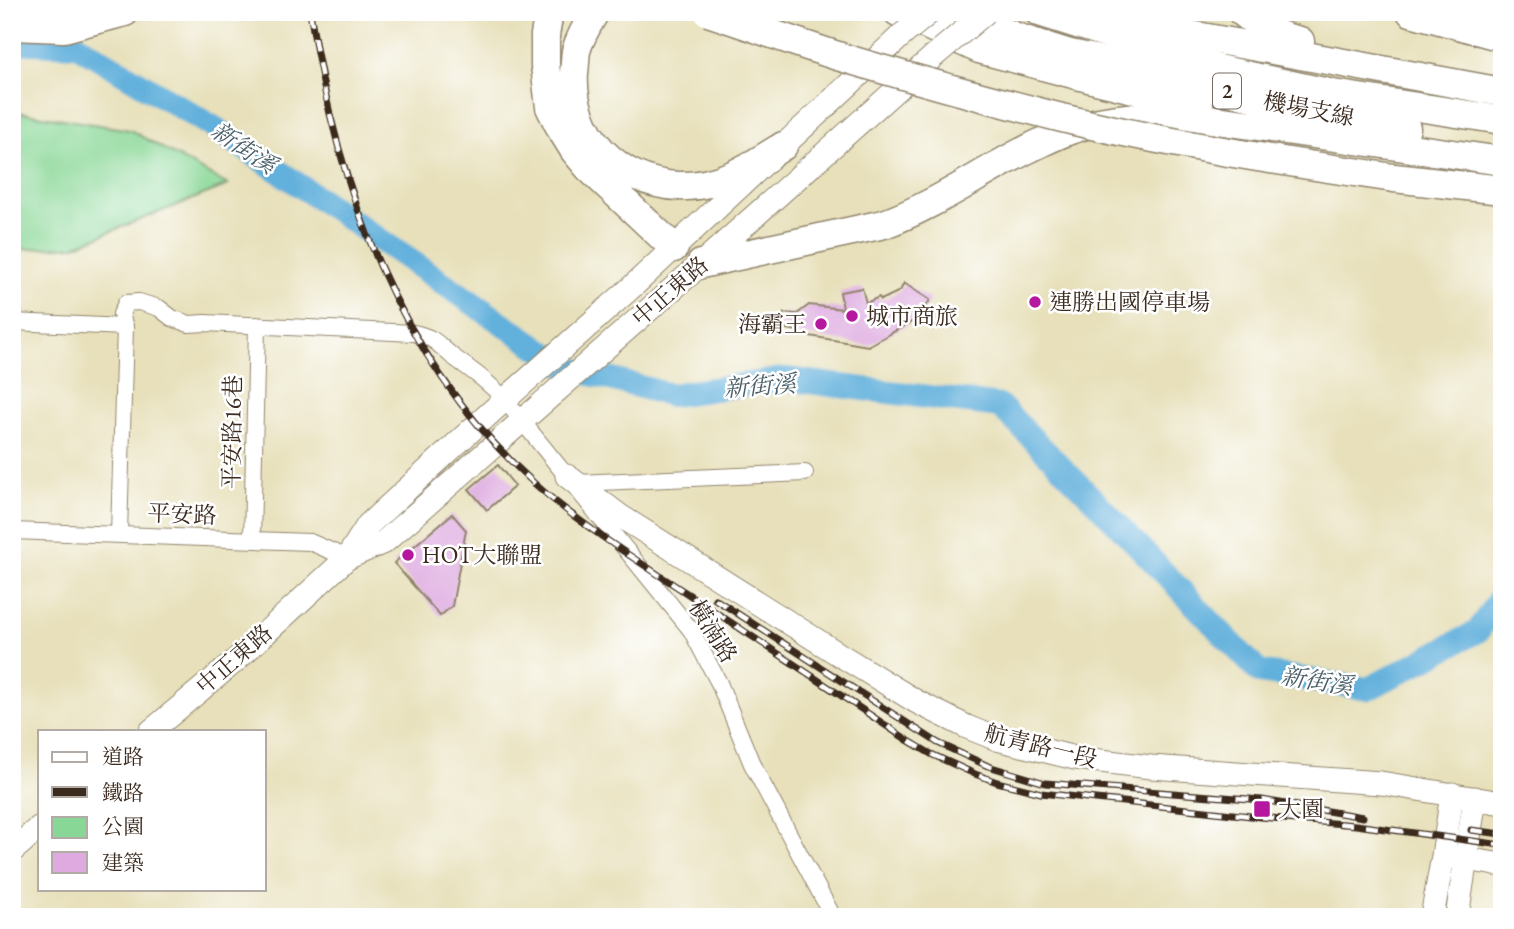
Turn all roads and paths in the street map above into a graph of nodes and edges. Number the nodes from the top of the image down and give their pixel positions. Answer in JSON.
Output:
{"nodes":[{"id":1,"x":124,"y":12,"type":"edge"},
{"id":2,"x":549,"y":12,"type":"edge"},
{"id":3,"x":594,"y":12,"type":"edge"},
{"id":4,"x":708,"y":12,"type":"edge"},
{"id":5,"x":930,"y":12,"type":"edge"},
{"id":6,"x":959,"y":12,"type":"edge"},
{"id":7,"x":986,"y":12,"type":"edge"},
{"id":8,"x":1039,"y":12,"type":"edge"},
{"id":9,"x":1101,"y":12,"type":"edge"},
{"id":10,"x":1242,"y":12,"type":"edge"},
{"id":11,"x":1410,"y":12,"type":"edge"},
{"id":12,"x":900,"y":24,"type":"edge"},
{"id":13,"x":12,"y":26,"type":"edge"},
{"id":14,"x":1502,"y":37,"type":"edge"},
{"id":15,"x":1501,"y":92,"type":"edge"},
{"id":16,"x":1502,"y":121,"type":"edge"},
{"id":17,"x":1311,"y":132,"type":"junction"},
{"id":18,"x":783,"y":146,"type":"junction"},
{"id":19,"x":1502,"y":147,"type":"edge"},
{"id":20,"x":1502,"y":161,"type":"edge"},
{"id":21,"x":1502,"y":190,"type":"edge"},
{"id":22,"x":674,"y":248,"type":"junction"},
{"id":23,"x":698,"y":266,"type":"junction"},
{"id":24,"x":12,"y":322,"type":"edge"},
{"id":25,"x":257,"y":325,"type":"junction"},
{"id":26,"x":125,"y":327,"type":"junction"},
{"id":27,"x":514,"y":392,"type":"junction"},
{"id":28,"x":531,"y":414,"type":"junction"},
{"id":29,"x":805,"y":473,"type":"dead end"},
{"id":30,"x":572,"y":480,"type":"junction"},
{"id":31,"x":12,"y":531,"type":"edge"},
{"id":32,"x":119,"y":534,"type":"junction"},
{"id":33,"x":252,"y":539,"type":"junction"},
{"id":34,"x":347,"y":558,"type":"junction"},
{"id":35,"x":152,"y":730,"type":"edge"},
{"id":36,"x":1451,"y":794,"type":"junction"},
{"id":37,"x":1475,"y":798,"type":"junction"},
{"id":38,"x":1502,"y":803,"type":"edge"},
{"id":39,"x":38,"y":829,"type":"edge"},
{"id":40,"x":12,"y":851,"type":"edge"},
{"id":41,"x":1454,"y":858,"type":"junction"},
{"id":42,"x":1502,"y":865,"type":"edge"},
{"id":43,"x":833,"y":917,"type":"edge"},
{"id":44,"x":1432,"y":917,"type":"edge"},
{"id":45,"x":1457,"y":917,"type":"edge"}],
"edges":[{"from":1,"to":13,"type":"highway"},
{"from":2,"to":22,"type":"highway"},
{"from":3,"to":18,"type":"highway"},
{"from":4,"to":21,"type":"highway","bridge":true},
{"from":5,"to":12,"type":"main road","name":"中正東路","bridge":true},
{"from":6,"to":19,"type":"highway","name":"機場支線","number":"2"},
{"from":7,"to":23,"type":"main road","name":"中正東路","bridge":true},
{"from":8,"to":16,"type":"highway","name":"機場支線","number":"2"},
{"from":9,"to":15,"type":"highway"},
{"from":10,"to":15,"type":"highway"},
{"from":11,"to":14,"type":"highway"},
{"from":12,"to":17,"type":"highway"},
{"from":12,"to":18,"type":"main road","name":"中正東路"},
{"from":17,"to":20,"type":"highway"},
{"from":17,"to":23,"type":"highway"},
{"from":18,"to":22,"type":"main road","name":"中正東路"},
{"from":22,"to":23,"type":"main road"},
{"from":22,"to":27,"type":"main road","name":"中正東路"},
{"from":23,"to":28,"type":"main road","name":"中正東路"},
{"from":24,"to":26,"type":"street"},
{"from":25,"to":26,"type":"street","name":"橫湳路"},
{"from":25,"to":27,"type":"street","name":"橫湳路"},
{"from":25,"to":33,"type":"street","name":"平安路16巷"},
{"from":26,"to":32,"type":"street"},
{"from":27,"to":28,"type":"street","name":"橫湳路"},
{"from":27,"to":34,"type":"main road","name":"中正東路"},
{"from":28,"to":30,"type":"street","name":"橫湳路"},
{"from":28,"to":34,"type":"main road","name":"中正東路"},
{"from":29,"to":30,"type":"street"},
{"from":30,"to":36,"type":"main road","name":"航青路一段"},
{"from":30,"to":43,"type":"street","name":"橫湳路"},
{"from":31,"to":32,"type":"street","name":"平安路"},
{"from":32,"to":33,"type":"street","name":"平安路"},
{"from":33,"to":34,"type":"street","name":"平安路"},
{"from":34,"to":35,"type":"main road","name":"中正東路"},
{"from":36,"to":37,"type":"main road","name":"航青路一段"},
{"from":36,"to":41,"type":"main road"},
{"from":37,"to":38,"type":"main road","name":"航青路一段"},
{"from":37,"to":41,"type":"main road"},
{"from":39,"to":40,"type":"main road"},
{"from":41,"to":42,"type":"main road"},
{"from":41,"to":44,"type":"main road"},
{"from":41,"to":45,"type":"main road"}]}
